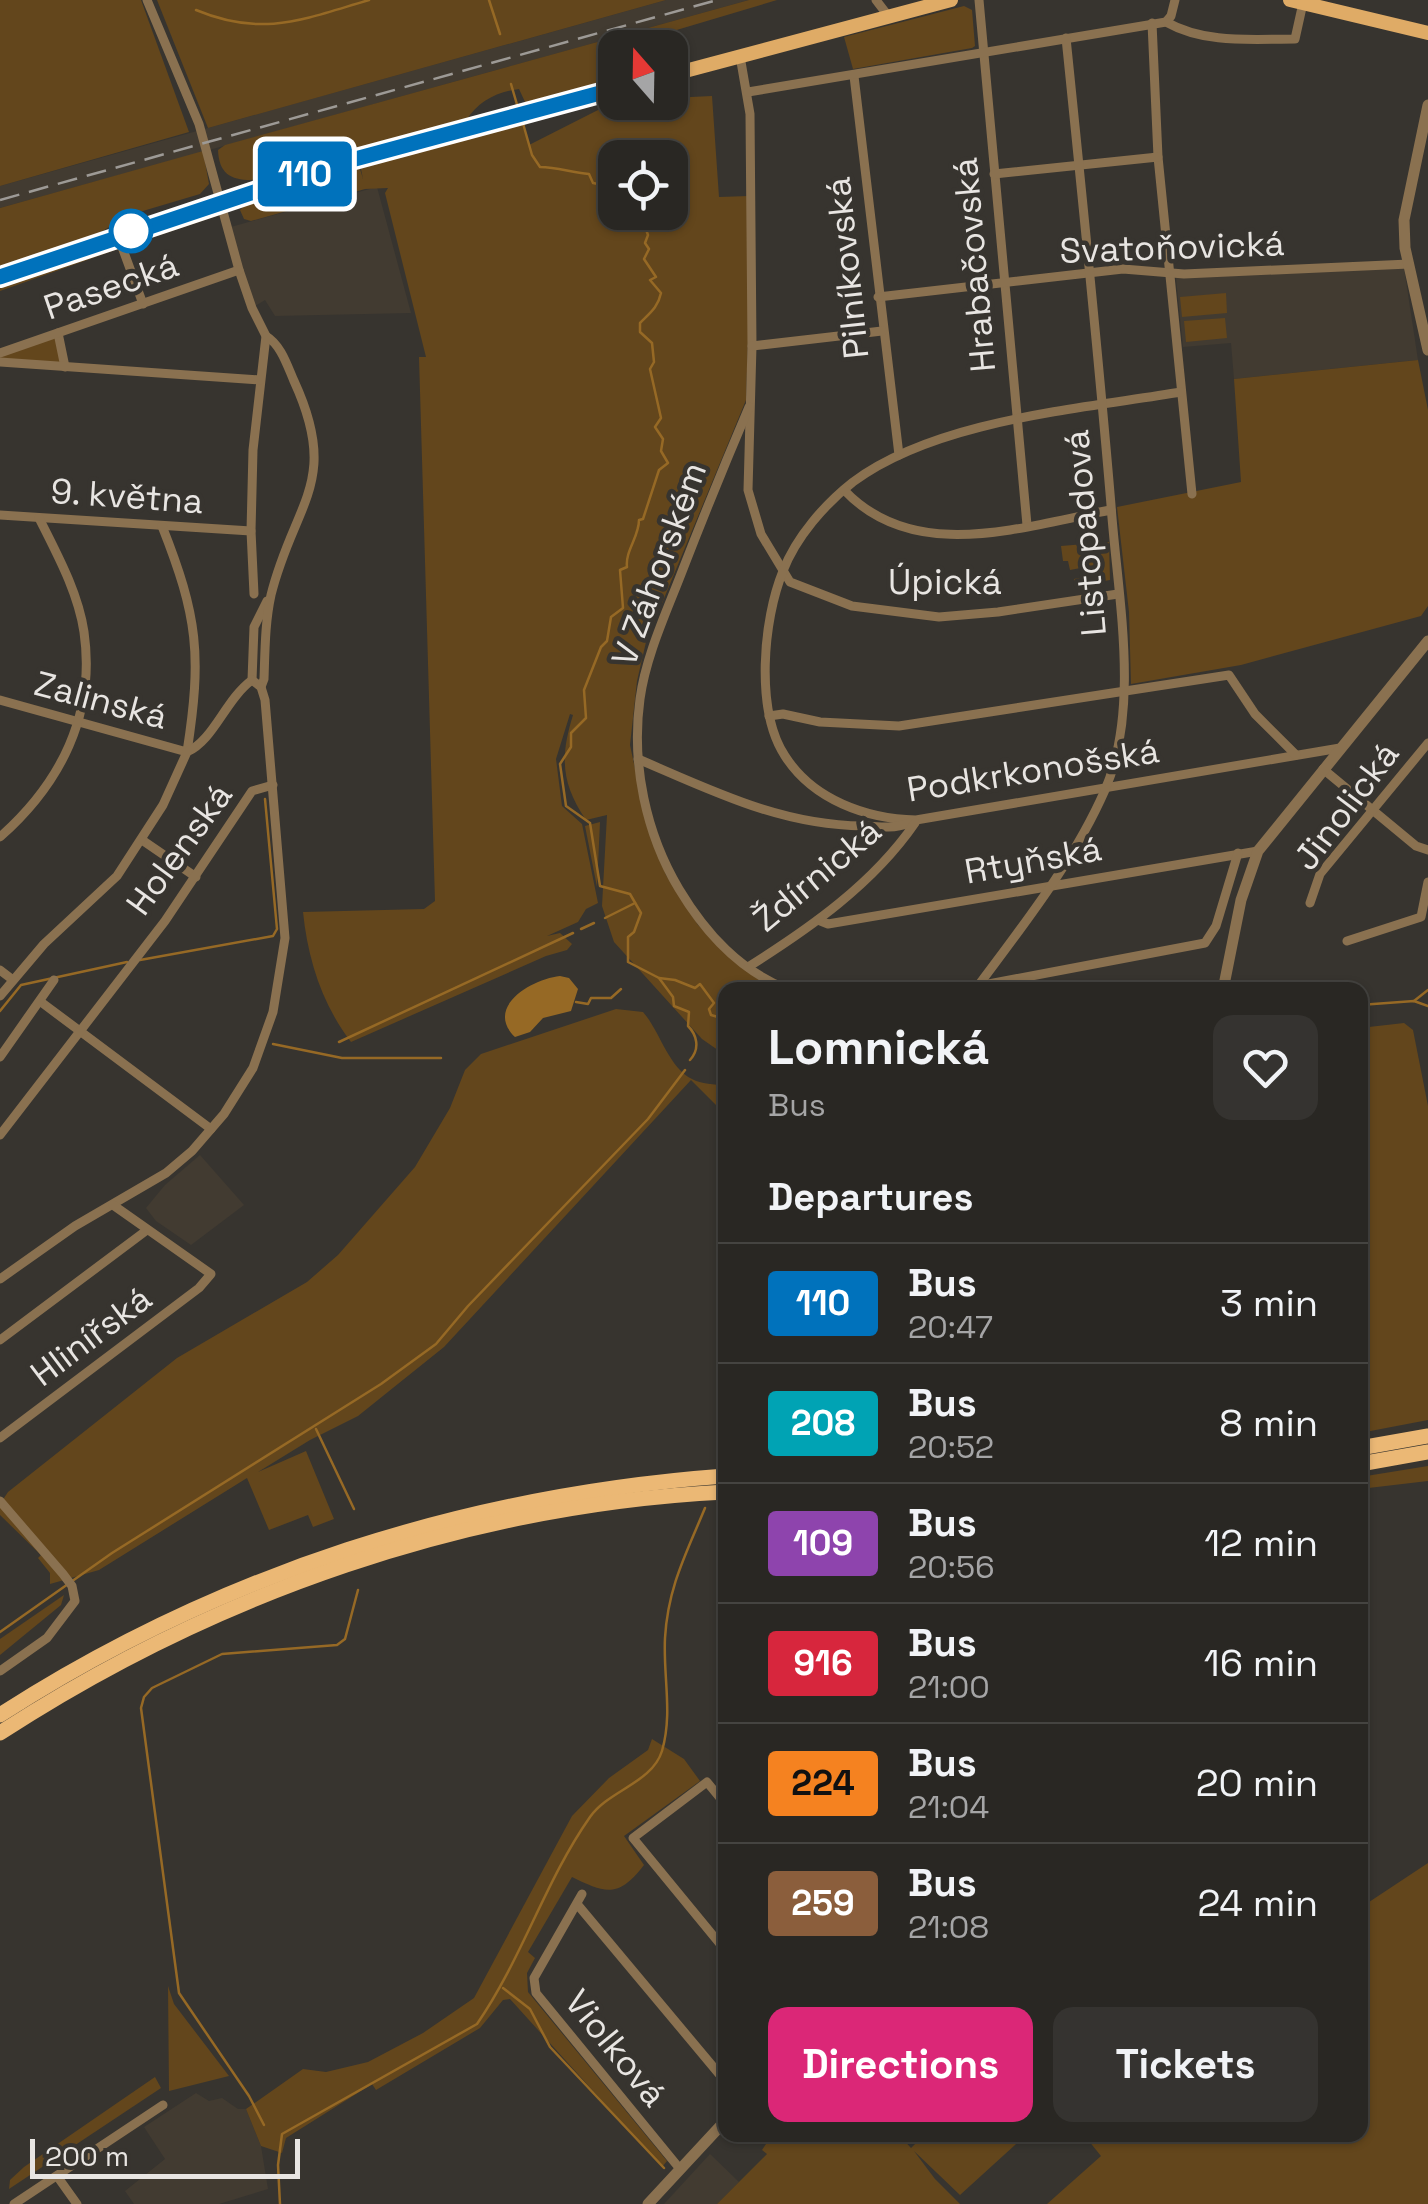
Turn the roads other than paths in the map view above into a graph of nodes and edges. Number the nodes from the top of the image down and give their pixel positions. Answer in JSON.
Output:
{"nodes":[{"id":1,"x":147,"y":0,"type":"edge"},
{"id":2,"x":876,"y":0,"type":"edge"},
{"id":3,"x":951,"y":0,"type":"edge"},
{"id":4,"x":979,"y":0,"type":"edge"},
{"id":5,"x":1175,"y":0,"type":"edge"},
{"id":6,"x":1297,"y":2,"type":"edge"},
{"id":7,"x":889,"y":16,"type":"junction"},
{"id":8,"x":1166,"y":22,"type":"junction"},
{"id":9,"x":1152,"y":23,"type":"junction"},
{"id":10,"x":1428,"y":32,"type":"edge"},
{"id":11,"x":1066,"y":38,"type":"junction"},
{"id":12,"x":984,"y":53,"type":"junction"},
{"id":13,"x":740,"y":56,"type":"junction"},
{"id":14,"x":688,"y":69,"type":"edge"},
{"id":15,"x":854,"y":76,"type":"junction"},
{"id":16,"x":748,"y":92,"type":"junction"},
{"id":17,"x":598,"y":94,"type":"edge"},
{"id":18,"x":1428,"y":105,"type":"edge"},
{"id":19,"x":1158,"y":157,"type":"junction"},
{"id":20,"x":1079,"y":165,"type":"junction"},
{"id":21,"x":1421,"y":165,"type":"edge"},
{"id":22,"x":994,"y":174,"type":"junction"},
{"id":23,"x":220,"y":200,"type":"junction"},
{"id":24,"x":121,"y":242,"type":"junction"},
{"id":25,"x":1408,"y":264,"type":"junction"},
{"id":26,"x":240,"y":270,"type":"junction"},
{"id":27,"x":1090,"y":274,"type":"junction"},
{"id":28,"x":1170,"y":274,"type":"junction"},
{"id":29,"x":0,"y":276,"type":"edge"},
{"id":30,"x":1003,"y":284,"type":"junction"},
{"id":31,"x":878,"y":296,"type":"junction"},
{"id":32,"x":142,"y":304,"type":"junction"},
{"id":33,"x":882,"y":331,"type":"junction"},
{"id":34,"x":58,"y":333,"type":"junction"},
{"id":35,"x":266,"y":336,"type":"junction"},
{"id":36,"x":752,"y":346,"type":"junction"},
{"id":37,"x":1428,"y":350,"type":"edge"},
{"id":38,"x":0,"y":353,"type":"edge"},
{"id":39,"x":0,"y":362,"type":"edge"},
{"id":40,"x":65,"y":366,"type":"junction"},
{"id":41,"x":260,"y":380,"type":"junction"},
{"id":42,"x":1181,"y":392,"type":"junction"},
{"id":43,"x":751,"y":402,"type":"junction"},
{"id":44,"x":1103,"y":406,"type":"junction"},
{"id":45,"x":1016,"y":421,"type":"junction"},
{"id":46,"x":898,"y":455,"type":"junction"},
{"id":47,"x":844,"y":490,"type":"junction"},
{"id":48,"x":1192,"y":494,"type":"dead end"},
{"id":49,"x":1111,"y":510,"type":"junction"},
{"id":50,"x":0,"y":515,"type":"edge"},
{"id":51,"x":39,"y":518,"type":"junction"},
{"id":52,"x":162,"y":526,"type":"junction"},
{"id":53,"x":1027,"y":526,"type":"junction"},
{"id":54,"x":251,"y":531,"type":"junction"},
{"id":55,"x":783,"y":570,"type":"junction"},
{"id":56,"x":254,"y":594,"type":"dead end"},
{"id":57,"x":1118,"y":594,"type":"junction"},
{"id":58,"x":1428,"y":641,"type":"edge"},
{"id":59,"x":256,"y":684,"type":"junction"},
{"id":60,"x":1124,"y":692,"type":"junction"},
{"id":61,"x":0,"y":700,"type":"edge"},
{"id":62,"x":769,"y":716,"type":"junction"},
{"id":63,"x":78,"y":721,"type":"junction"},
{"id":64,"x":1428,"y":743,"type":"edge"},
{"id":65,"x":1340,"y":748,"type":"junction"},
{"id":66,"x":187,"y":752,"type":"junction"},
{"id":67,"x":1296,"y":755,"type":"junction"},
{"id":68,"x":638,"y":759,"type":"junction"},
{"id":69,"x":1323,"y":769,"type":"junction"},
{"id":70,"x":273,"y":785,"type":"junction"},
{"id":71,"x":1106,"y":788,"type":"junction"},
{"id":72,"x":1370,"y":810,"type":"junction"},
{"id":73,"x":916,"y":820,"type":"junction"},
{"id":74,"x":0,"y":837,"type":"edge"},
{"id":75,"x":142,"y":840,"type":"junction"},
{"id":76,"x":1428,"y":850,"type":"edge"},
{"id":77,"x":1258,"y":851,"type":"junction"},
{"id":78,"x":1238,"y":853,"type":"junction"},
{"id":79,"x":196,"y":877,"type":"junction"},
{"id":80,"x":1428,"y":882,"type":"edge"},
{"id":81,"x":1052,"y":884,"type":"junction"},
{"id":82,"x":1310,"y":903,"type":"dead end"},
{"id":83,"x":818,"y":920,"type":"junction"},
{"id":84,"x":1347,"y":941,"type":"dead end"},
{"id":85,"x":748,"y":966,"type":"junction"},
{"id":86,"x":0,"y":970,"type":"edge"},
{"id":87,"x":13,"y":980,"type":"junction"},
{"id":88,"x":54,"y":980,"type":"dead end"},
{"id":89,"x":775,"y":982,"type":"edge"},
{"id":90,"x":981,"y":982,"type":"edge"},
{"id":91,"x":999,"y":982,"type":"edge"},
{"id":92,"x":1226,"y":982,"type":"edge"},
{"id":93,"x":0,"y":996,"type":"edge"},
{"id":94,"x":41,"y":1002,"type":"junction"},
{"id":95,"x":80,"y":1029,"type":"junction"},
{"id":96,"x":0,"y":1057,"type":"edge"},
{"id":97,"x":211,"y":1129,"type":"junction"},
{"id":98,"x":0,"y":1135,"type":"edge"},
{"id":99,"x":113,"y":1205,"type":"junction"},
{"id":100,"x":147,"y":1230,"type":"junction"},
{"id":101,"x":0,"y":1279,"type":"edge"},
{"id":102,"x":0,"y":1340,"type":"edge"},
{"id":103,"x":1428,"y":1436,"type":"edge"},
{"id":104,"x":0,"y":1438,"type":"edge"},
{"id":105,"x":1368,"y":1447,"type":"edge"},
{"id":106,"x":1428,"y":1452,"type":"edge"},
{"id":107,"x":1368,"y":1463,"type":"edge"},
{"id":108,"x":718,"y":1477,"type":"edge"},
{"id":109,"x":718,"y":1493,"type":"edge"},
{"id":110,"x":0,"y":1501,"type":"edge"},
{"id":111,"x":0,"y":1671,"type":"edge"},
{"id":112,"x":0,"y":1715,"type":"edge"},
{"id":113,"x":0,"y":1733,"type":"edge"},
{"id":114,"x":718,"y":1795,"type":"edge"},
{"id":115,"x":718,"y":1941,"type":"edge"},
{"id":116,"x":718,"y":2072,"type":"edge"},
{"id":117,"x":163,"y":2105,"type":"dead end"},
{"id":118,"x":718,"y":2128,"type":"edge"},
{"id":119,"x":680,"y":2169,"type":"junction"},
{"id":120,"x":57,"y":2176,"type":"junction"},
{"id":121,"x":14,"y":2204,"type":"edge"},
{"id":122,"x":78,"y":2204,"type":"edge"},
{"id":123,"x":648,"y":2204,"type":"edge"}],
"edges":[{"from":1,"to":23,"type":"street"},
{"from":2,"to":7,"type":"street"},
{"from":3,"to":7,"type":"main road"},
{"from":4,"to":12,"type":"street","name":"Hrabačovská"},
{"from":5,"to":8,"type":"street"},
{"from":6,"to":8,"type":"street"},
{"from":6,"to":10,"type":"main road"},
{"from":7,"to":13,"type":"main road"},
{"from":8,"to":9,"type":"street"},
{"from":9,"to":11,"type":"street"},
{"from":9,"to":19,"type":"street"},
{"from":11,"to":12,"type":"street"},
{"from":11,"to":20,"type":"street","name":"Listopadová"},
{"from":12,"to":15,"type":"street"},
{"from":12,"to":22,"type":"street","name":"Hrabačovská"},
{"from":13,"to":14,"type":"main road"},
{"from":13,"to":16,"type":"street","name":"V Záhorském"},
{"from":15,"to":16,"type":"street"},
{"from":15,"to":31,"type":"street","name":"Pilníkovská"},
{"from":16,"to":36,"type":"street","name":"V Záhorském"},
{"from":17,"to":23,"type":"main road"},
{"from":18,"to":21,"type":"street"},
{"from":19,"to":20,"type":"street"},
{"from":19,"to":28,"type":"street"},
{"from":20,"to":22,"type":"street"},
{"from":20,"to":27,"type":"street","name":"Listopadová"},
{"from":21,"to":25,"type":"street"},
{"from":22,"to":30,"type":"street","name":"Hrabačovská"},
{"from":23,"to":24,"type":"main road"},
{"from":23,"to":26,"type":"street"},
{"from":24,"to":29,"type":"main road"},
{"from":24,"to":32,"type":"street"},
{"from":25,"to":28,"type":"street","name":"Svatoňovická"},
{"from":25,"to":37,"type":"street"},
{"from":26,"to":32,"type":"street","name":"Pasecká"},
{"from":26,"to":35,"type":"street"},
{"from":27,"to":28,"type":"street","name":"Svatoňovická"},
{"from":27,"to":30,"type":"street","name":"Svatoňovická"},
{"from":27,"to":44,"type":"street","name":"Listopadová"},
{"from":28,"to":42,"type":"street"},
{"from":30,"to":31,"type":"street","name":"Svatoňovická"},
{"from":30,"to":45,"type":"street","name":"Hrabačovská"},
{"from":31,"to":33,"type":"street","name":"Pilníkovská"},
{"from":32,"to":34,"type":"street","name":"Pasecká"},
{"from":33,"to":36,"type":"street"},
{"from":33,"to":46,"type":"street","name":"Pilníkovská"},
{"from":34,"to":38,"type":"street","name":"Pasecká"},
{"from":34,"to":40,"type":"street"},
{"from":35,"to":41,"type":"street"},
{"from":35,"to":59,"type":"street"},
{"from":36,"to":43,"type":"street","name":"V Záhorském"},
{"from":39,"to":40,"type":"street"},
{"from":40,"to":41,"type":"street"},
{"from":41,"to":54,"type":"street"},
{"from":42,"to":44,"type":"street","name":"Podkrkonošská"},
{"from":42,"to":48,"type":"street"},
{"from":43,"to":55,"type":"street","name":"V Záhorském"},
{"from":43,"to":68,"type":"street","name":"V Záhorském"},
{"from":44,"to":45,"type":"street","name":"Podkrkonošská"},
{"from":44,"to":49,"type":"street","name":"Listopadová"},
{"from":45,"to":46,"type":"street","name":"Podkrkonošská"},
{"from":45,"to":53,"type":"street","name":"Hrabačovská"},
{"from":46,"to":47,"type":"street","name":"Podkrkonošská"},
{"from":47,"to":53,"type":"street"},
{"from":47,"to":55,"type":"street","name":"Podkrkonošská"},
{"from":49,"to":53,"type":"street"},
{"from":49,"to":57,"type":"street","name":"Listopadová"},
{"from":50,"to":51,"type":"street","name":"9. května"},
{"from":51,"to":52,"type":"street","name":"9. května"},
{"from":51,"to":63,"type":"street"},
{"from":52,"to":54,"type":"street","name":"9. května"},
{"from":52,"to":66,"type":"street"},
{"from":54,"to":56,"type":"street"},
{"from":55,"to":57,"type":"street","name":"Úpická"},
{"from":55,"to":62,"type":"street","name":"Podkrkonošská"},
{"from":57,"to":60,"type":"street","name":"Listopadová"},
{"from":58,"to":65,"type":"street"},
{"from":59,"to":66,"type":"street"},
{"from":59,"to":70,"type":"street"},
{"from":60,"to":62,"type":"street"},
{"from":60,"to":67,"type":"street"},
{"from":60,"to":71,"type":"street","name":"Listopadová"},
{"from":61,"to":63,"type":"street","name":"Zalinská"},
{"from":62,"to":73,"type":"street","name":"Podkrkonošská"},
{"from":63,"to":66,"type":"street","name":"Zalinská"},
{"from":63,"to":74,"type":"street"},
{"from":64,"to":72,"type":"street","name":"Jinolická"},
{"from":65,"to":67,"type":"street","name":"Podkrkonošská"},
{"from":65,"to":69,"type":"street"},
{"from":66,"to":75,"type":"street"},
{"from":67,"to":71,"type":"street","name":"Podkrkonošská"},
{"from":68,"to":73,"type":"street"},
{"from":68,"to":85,"type":"street","name":"V Záhorském"},
{"from":69,"to":72,"type":"street"},
{"from":69,"to":77,"type":"street"},
{"from":70,"to":79,"type":"street","name":"Holenská"},
{"from":70,"to":97,"type":"street"},
{"from":71,"to":73,"type":"street","name":"Podkrkonošská"},
{"from":71,"to":81,"type":"street","name":"Listopadová"},
{"from":72,"to":76,"type":"street"},
{"from":72,"to":82,"type":"street","name":"Jinolická"},
{"from":73,"to":83,"type":"street","name":"Ždírnická"},
{"from":75,"to":79,"type":"street"},
{"from":75,"to":87,"type":"street"},
{"from":77,"to":78,"type":"street","name":"Rtyňská"},
{"from":77,"to":92,"type":"street"},
{"from":78,"to":81,"type":"street","name":"Rtyňská"},
{"from":78,"to":91,"type":"street"},
{"from":79,"to":95,"type":"street","name":"Holenská"},
{"from":80,"to":84,"type":"street"},
{"from":81,"to":83,"type":"street","name":"Rtyňská"},
{"from":81,"to":90,"type":"street","name":"Listopadová"},
{"from":83,"to":85,"type":"street","name":"Ždírnická"},
{"from":85,"to":89,"type":"street","name":"V Záhorském"},
{"from":86,"to":87,"type":"street"},
{"from":87,"to":93,"type":"street"},
{"from":88,"to":94,"type":"street"},
{"from":94,"to":95,"type":"street"},
{"from":94,"to":96,"type":"street"},
{"from":95,"to":97,"type":"street"},
{"from":95,"to":98,"type":"street","name":"Holenská"},
{"from":97,"to":99,"type":"street"},
{"from":99,"to":100,"type":"street"},
{"from":99,"to":101,"type":"street"},
{"from":100,"to":102,"type":"street"},
{"from":100,"to":104,"type":"street","name":"Hlinířská"},
{"from":103,"to":105,"type":"highway"},
{"from":106,"to":107,"type":"highway"},
{"from":108,"to":112,"type":"highway"},
{"from":109,"to":113,"type":"highway"},
{"from":110,"to":111,"type":"street"},
{"from":114,"to":115,"type":"street"},
{"from":116,"to":119,"type":"street","name":"Violková"},
{"from":117,"to":120,"type":"street"},
{"from":118,"to":119,"type":"street"},
{"from":119,"to":123,"type":"street"},
{"from":120,"to":121,"type":"street"},
{"from":120,"to":122,"type":"street"}]}
